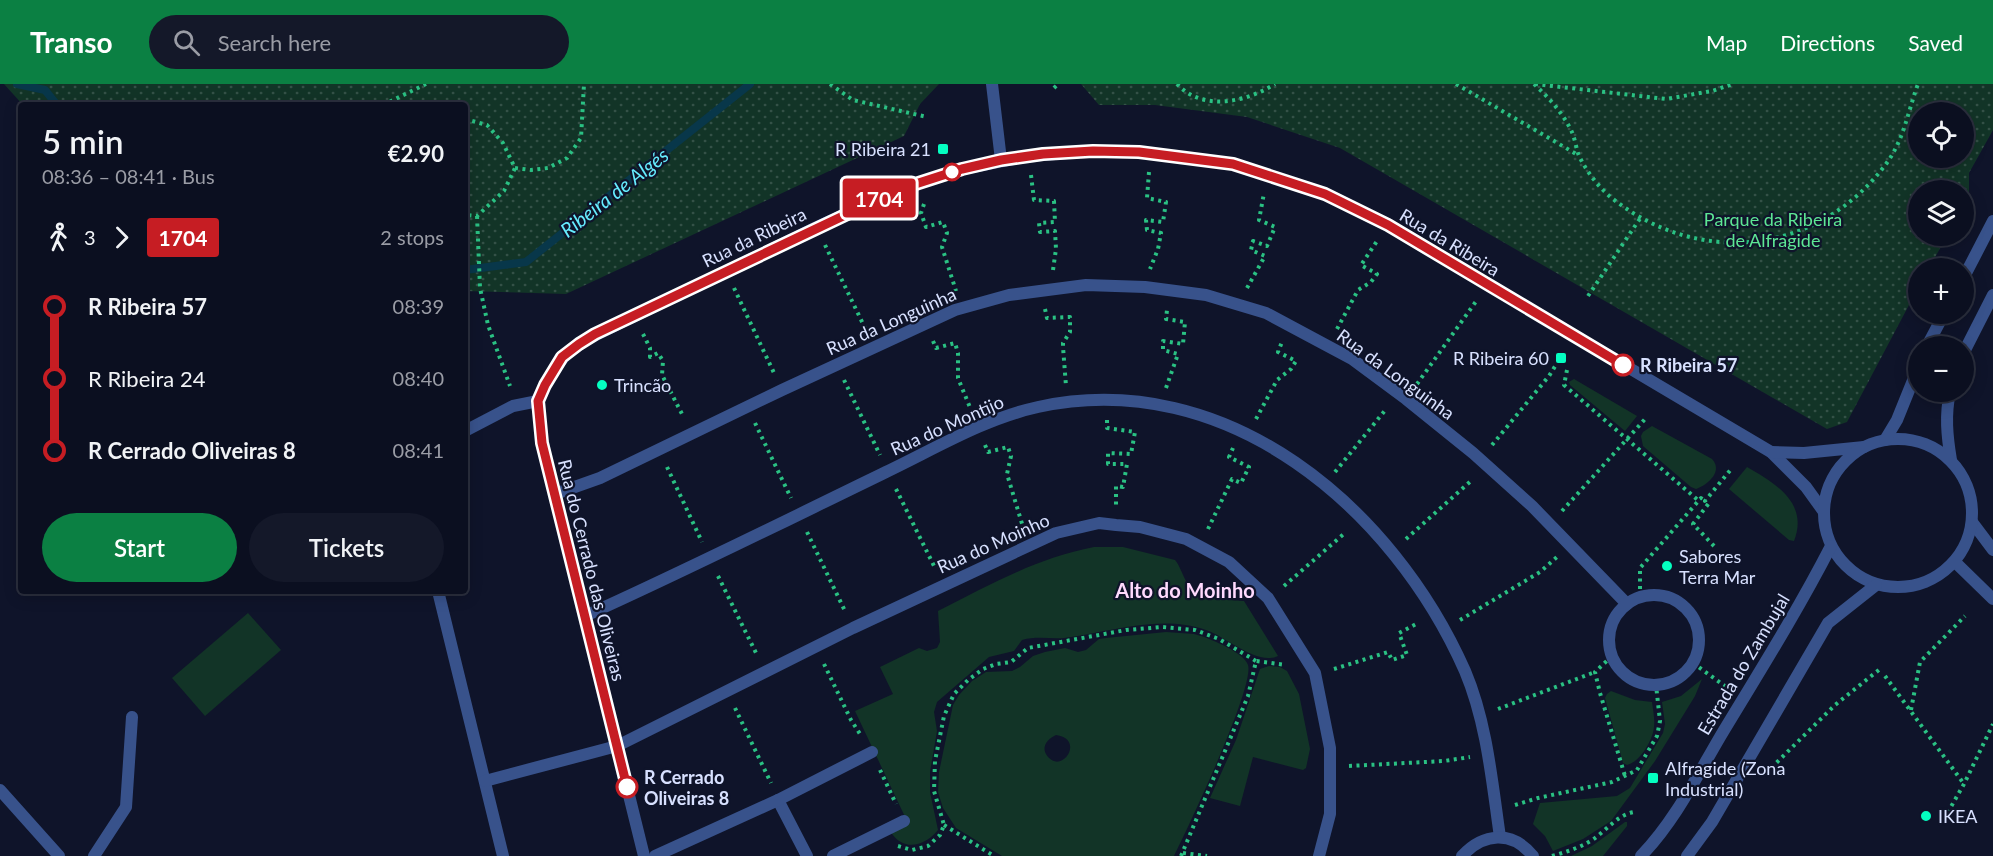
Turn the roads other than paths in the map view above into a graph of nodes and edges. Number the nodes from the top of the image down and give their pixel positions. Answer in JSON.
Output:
{"nodes":[{"id":1,"x":992,"y":84,"type":"edge"},
{"id":2,"x":1001,"y":160,"type":"junction"},
{"id":3,"x":1993,"y":221,"type":"edge"},
{"id":4,"x":1974,"y":258,"type":"edge"},
{"id":5,"x":1993,"y":295,"type":"edge"},
{"id":6,"x":1972,"y":336,"type":"edge"},
{"id":7,"x":1908,"y":393,"type":"edge"},
{"id":8,"x":538,"y":401,"type":"junction"},
{"id":9,"x":1948,"y":402,"type":"edge"},
{"id":10,"x":468,"y":429,"type":"edge"},
{"id":11,"x":1885,"y":440,"type":"junction"},
{"id":12,"x":1864,"y":447,"type":"junction"},
{"id":13,"x":1771,"y":452,"type":"junction"},
{"id":14,"x":1951,"y":460,"type":"junction"},
{"id":15,"x":555,"y":494,"type":"junction"},
{"id":16,"x":1824,"y":512,"type":"junction"},
{"id":17,"x":1972,"y":522,"type":"junction"},
{"id":18,"x":1831,"y":546,"type":"junction"},
{"id":19,"x":1993,"y":550,"type":"edge"},
{"id":20,"x":1955,"y":562,"type":"junction"},
{"id":21,"x":1876,"y":585,"type":"junction"},
{"id":22,"x":439,"y":594,"type":"edge"},
{"id":23,"x":1993,"y":599,"type":"edge"},
{"id":24,"x":1627,"y":604,"type":"junction"},
{"id":25,"x":585,"y":616,"type":"junction"},
{"id":26,"x":132,"y":717,"type":"dead end"},
{"id":27,"x":617,"y":746,"type":"junction"},
{"id":28,"x":872,"y":752,"type":"dead end"},
{"id":29,"x":485,"y":781,"type":"junction"},
{"id":30,"x":0,"y":790,"type":"edge"},
{"id":31,"x":778,"y":800,"type":"junction"},
{"id":32,"x":904,"y":821,"type":"dead end"},
{"id":33,"x":1500,"y":837,"type":"junction"},
{"id":34,"x":59,"y":856,"type":"edge"},
{"id":35,"x":94,"y":856,"type":"edge"},
{"id":36,"x":503,"y":856,"type":"edge"},
{"id":37,"x":644,"y":856,"type":"edge"},
{"id":38,"x":655,"y":856,"type":"edge"},
{"id":39,"x":807,"y":856,"type":"edge"},
{"id":40,"x":833,"y":856,"type":"edge"},
{"id":41,"x":1319,"y":856,"type":"edge"},
{"id":42,"x":1462,"y":856,"type":"edge"},
{"id":43,"x":1533,"y":856,"type":"edge"},
{"id":44,"x":1641,"y":856,"type":"edge"},
{"id":45,"x":1688,"y":856,"type":"edge"}],
"edges":[{"from":1,"to":2,"type":"street"},
{"from":2,"to":8,"type":"street","name":"Rua da Ribeira"},
{"from":2,"to":13,"type":"street","name":"Rua da Ribeira"},
{"from":3,"to":4,"type":"street"},
{"from":5,"to":6,"type":"street"},
{"from":7,"to":11,"type":"street"},
{"from":8,"to":10,"type":"street"},
{"from":8,"to":15,"type":"street","name":"Rua do Cerrado das Oliveiras"},
{"from":9,"to":14,"type":"street"},
{"from":11,"to":12,"type":"street"},
{"from":11,"to":14,"type":"street"},
{"from":12,"to":13,"type":"street","name":"Rua da Ribeira"},
{"from":12,"to":16,"type":"street"},
{"from":13,"to":16,"type":"street","name":"Rua da Ribeira"},
{"from":14,"to":17,"type":"street"},
{"from":15,"to":24,"type":"street","name":"Rua da Longuinha"},
{"from":15,"to":25,"type":"street","name":"Rua do Cerrado das Oliveiras"},
{"from":16,"to":18,"type":"street"},
{"from":17,"to":19,"type":"street"},
{"from":17,"to":20,"type":"street"},
{"from":18,"to":21,"type":"street"},
{"from":18,"to":44,"type":"street","name":"Estrada do Zambujal"},
{"from":20,"to":21,"type":"street"},
{"from":20,"to":23,"type":"street"},
{"from":21,"to":45,"type":"street"},
{"from":22,"to":29,"type":"street"},
{"from":24,"to":24,"type":"street"},
{"from":25,"to":27,"type":"street","name":"Rua do Cerrado das Oliveiras"},
{"from":25,"to":33,"type":"street","name":"Rua do Montijo"},
{"from":26,"to":35,"type":"street"},
{"from":27,"to":29,"type":"street"},
{"from":27,"to":37,"type":"street","name":"Rua do Cerrado das Oliveiras"},
{"from":27,"to":41,"type":"street","name":"Rua do Moinho"},
{"from":28,"to":31,"type":"street"},
{"from":29,"to":36,"type":"street"},
{"from":30,"to":34,"type":"street"},
{"from":31,"to":38,"type":"street"},
{"from":31,"to":39,"type":"street"},
{"from":32,"to":40,"type":"street"},
{"from":33,"to":42,"type":"street"},
{"from":33,"to":43,"type":"street"}]}
